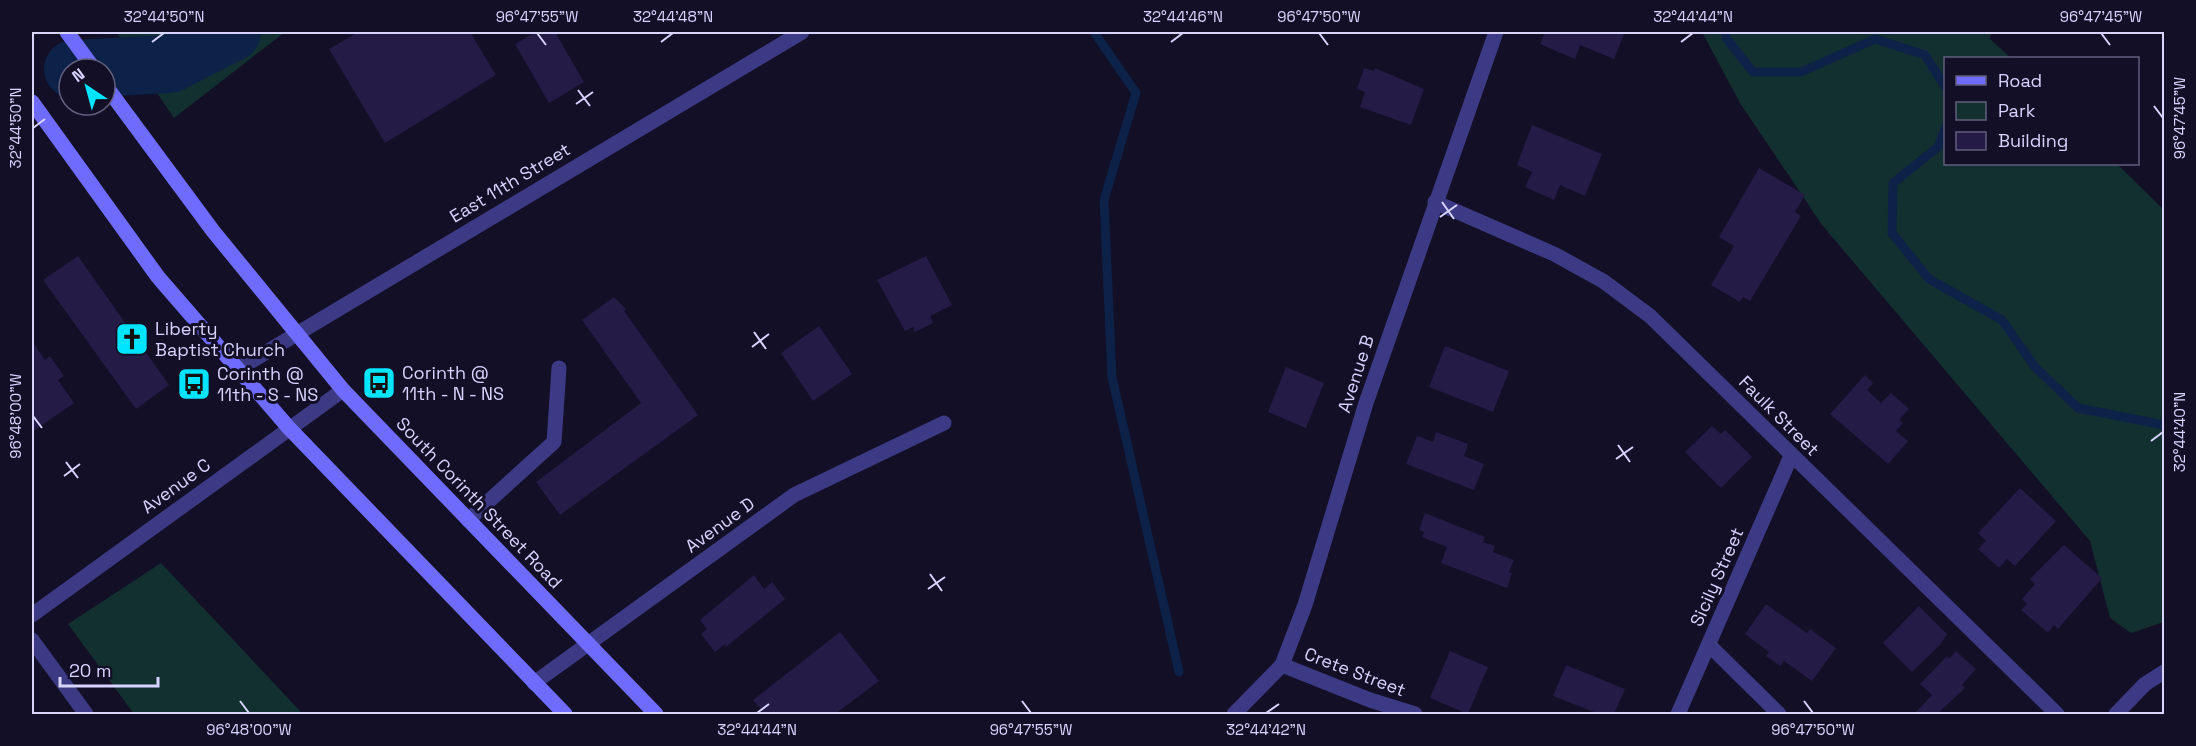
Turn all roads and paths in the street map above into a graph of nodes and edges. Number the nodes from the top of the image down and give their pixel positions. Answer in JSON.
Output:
{"nodes":[{"id":1,"x":67,"y":32,"type":"edge"},
{"id":2,"x":802,"y":32,"type":"edge"},
{"id":3,"x":1496,"y":32,"type":"edge"},
{"id":4,"x":85,"y":57,"type":"edge"},
{"id":5,"x":32,"y":102,"type":"edge"},
{"id":6,"x":117,"y":102,"type":"edge"},
{"id":7,"x":1435,"y":202,"type":"junction"},
{"id":8,"x":296,"y":334,"type":"junction"},
{"id":9,"x":559,"y":368,"type":"dead end"},
{"id":10,"x":238,"y":369,"type":"junction"},
{"id":11,"x":343,"y":390,"type":"junction"},
{"id":12,"x":944,"y":423,"type":"dead end"},
{"id":13,"x":289,"y":428,"type":"junction"},
{"id":14,"x":1791,"y":456,"type":"junction"},
{"id":15,"x":468,"y":520,"type":"junction"},
{"id":16,"x":32,"y":615,"type":"edge"},
{"id":17,"x":32,"y":640,"type":"edge"},
{"id":18,"x":588,"y":645,"type":"junction"},
{"id":19,"x":1709,"y":645,"type":"junction"},
{"id":20,"x":1282,"y":665,"type":"junction"},
{"id":21,"x":2164,"y":672,"type":"edge"},
{"id":22,"x":534,"y":683,"type":"junction"},
{"id":23,"x":86,"y":714,"type":"edge"},
{"id":24,"x":565,"y":714,"type":"edge"},
{"id":25,"x":656,"y":714,"type":"edge"},
{"id":26,"x":1234,"y":714,"type":"edge"},
{"id":27,"x":1415,"y":714,"type":"edge"},
{"id":28,"x":1677,"y":714,"type":"edge"},
{"id":29,"x":1779,"y":714,"type":"edge"},
{"id":30,"x":2057,"y":714,"type":"edge"},
{"id":31,"x":2116,"y":714,"type":"edge"}],
"edges":[{"from":1,"to":4,"type":"main road"},
{"from":2,"to":8,"type":"street","name":"East 11th Street"},
{"from":3,"to":7,"type":"street","name":"Avenue B"},
{"from":5,"to":10,"type":"main road"},
{"from":6,"to":8,"type":"main road","name":"South Corinth Street Road"},
{"from":7,"to":14,"type":"street","name":"Faulk Street"},
{"from":7,"to":20,"type":"street","name":"Avenue B"},
{"from":8,"to":10,"type":"street","name":"East 11th Street"},
{"from":8,"to":11,"type":"main road","name":"South Corinth Street Road"},
{"from":9,"to":15,"type":"street"},
{"from":10,"to":13,"type":"main road"},
{"from":11,"to":13,"type":"street","name":"Avenue C"},
{"from":11,"to":15,"type":"main road","name":"South Corinth Street Road"},
{"from":12,"to":18,"type":"street","name":"Avenue D"},
{"from":13,"to":16,"type":"street","name":"Avenue C"},
{"from":13,"to":22,"type":"main road"},
{"from":14,"to":19,"type":"street","name":"Sicily Street"},
{"from":14,"to":30,"type":"street","name":"Faulk Street"},
{"from":15,"to":18,"type":"main road","name":"South Corinth Street Road"},
{"from":17,"to":23,"type":"street"},
{"from":18,"to":22,"type":"street","name":"Avenue D"},
{"from":18,"to":25,"type":"main road","name":"South Corinth Street Road"},
{"from":19,"to":28,"type":"street","name":"Sicily Street"},
{"from":19,"to":29,"type":"street"},
{"from":20,"to":26,"type":"street","name":"Avenue B"},
{"from":20,"to":27,"type":"street","name":"Crete Street"},
{"from":21,"to":31,"type":"street"},
{"from":22,"to":24,"type":"main road"}]}
